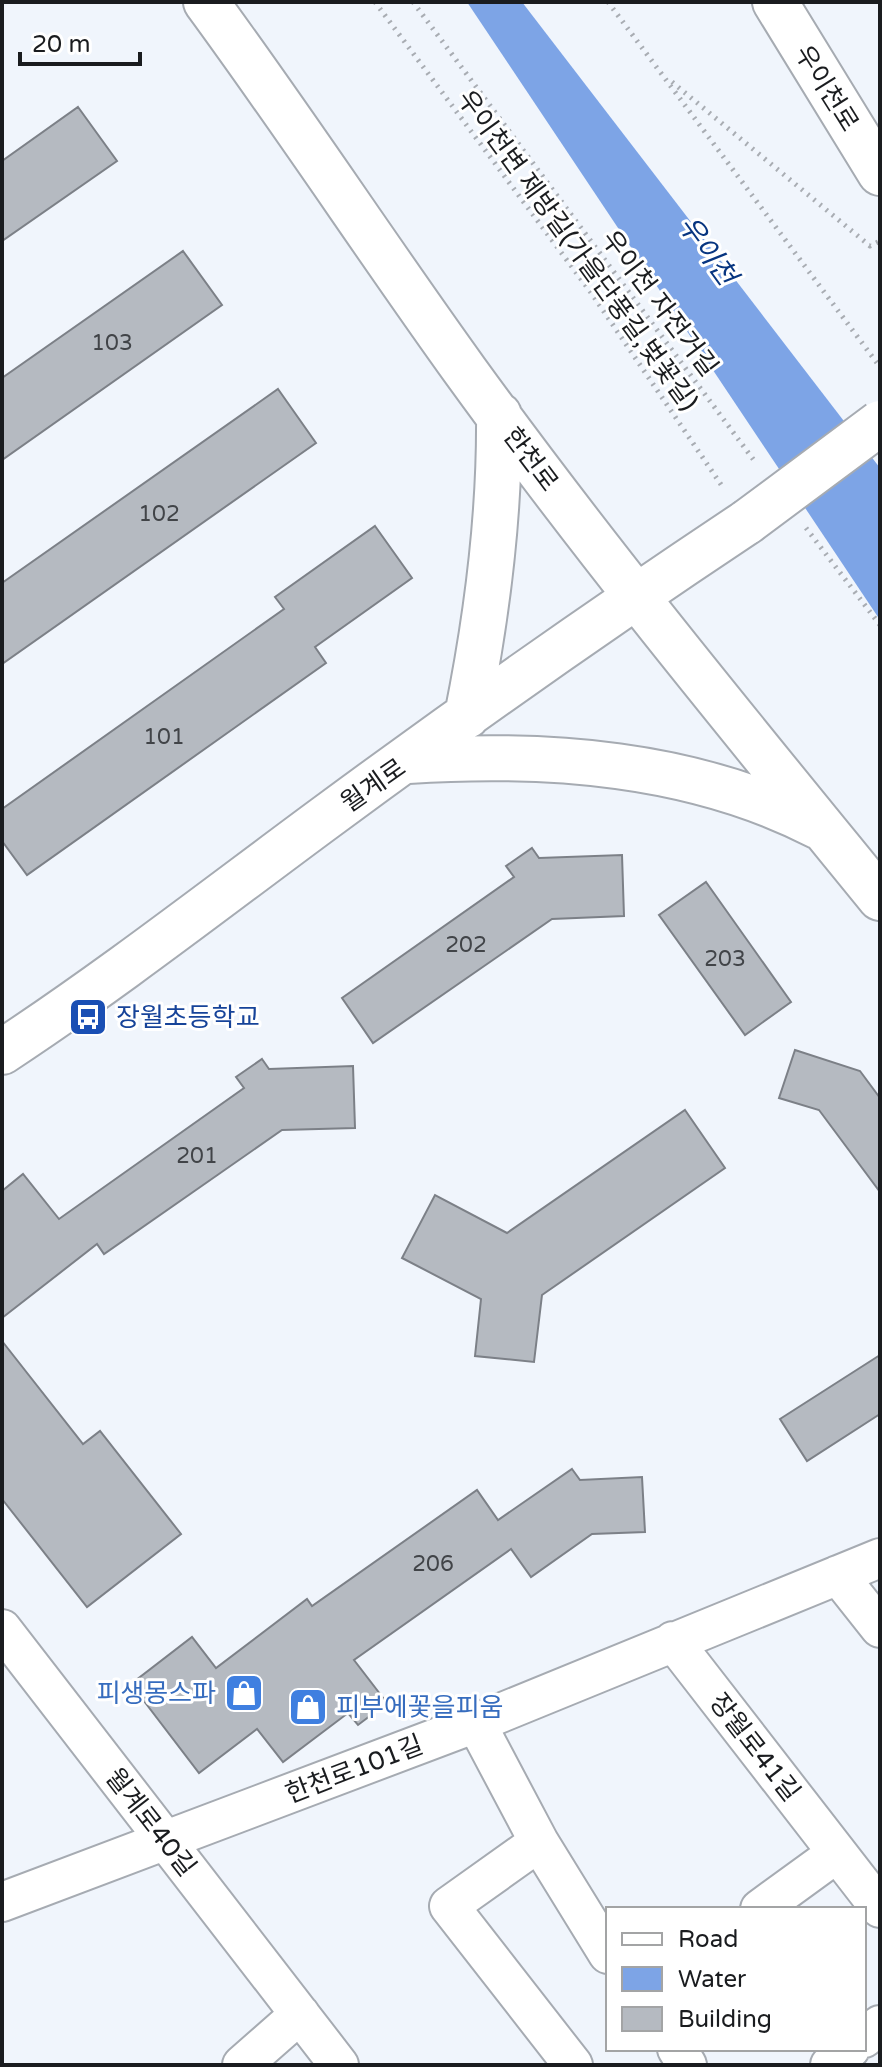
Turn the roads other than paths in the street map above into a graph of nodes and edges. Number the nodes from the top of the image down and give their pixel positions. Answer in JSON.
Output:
{"nodes":[{"id":1,"x":206,"y":2,"type":"edge"},
{"id":2,"x":775,"y":2,"type":"edge"},
{"id":3,"x":880,"y":173,"type":"edge"},
{"id":4,"x":499,"y":415,"type":"junction"},
{"id":5,"x":880,"y":423,"type":"edge"},
{"id":6,"x":634,"y":596,"type":"junction"},
{"id":7,"x":467,"y":716,"type":"junction"},
{"id":8,"x":408,"y":761,"type":"junction"},
{"id":9,"x":824,"y":830,"type":"junction"},
{"id":10,"x":880,"y":898,"type":"edge"},
{"id":11,"x":2,"y":1052,"type":"edge"},
{"id":12,"x":880,"y":1558,"type":"edge"},
{"id":13,"x":838,"y":1575,"type":"junction"},
{"id":14,"x":880,"y":1628,"type":"edge"},
{"id":15,"x":2,"y":1629,"type":"edge"},
{"id":16,"x":673,"y":1641,"type":"junction"},
{"id":17,"x":476,"y":1723,"type":"junction"},
{"id":18,"x":165,"y":1841,"type":"junction"},
{"id":19,"x":539,"y":1842,"type":"junction"},
{"id":20,"x":837,"y":1853,"type":"junction"},
{"id":21,"x":2,"y":1902,"type":"edge"},
{"id":22,"x":763,"y":1907,"type":"edge"},
{"id":23,"x":880,"y":1908,"type":"edge"},
{"id":24,"x":606,"y":1951,"type":"edge"},
{"id":25,"x":300,"y":2014,"type":"junction"},
{"id":26,"x":848,"y":2051,"type":"edge"},
{"id":27,"x":242,"y":2065,"type":"edge"},
{"id":28,"x":339,"y":2065,"type":"edge"},
{"id":29,"x":573,"y":2065,"type":"edge"},
{"id":30,"x":830,"y":2065,"type":"edge"}],
"edges":[{"from":1,"to":4,"type":"main road","name":"한천로"},
{"from":2,"to":3,"type":"main road","name":"우이천로"},
{"from":4,"to":6,"type":"main road","name":"한천로"},
{"from":4,"to":7,"type":"main road"},
{"from":5,"to":6,"type":"main road","name":"월계로","bridge":true},
{"from":6,"to":7,"type":"main road","name":"월계로"},
{"from":6,"to":9,"type":"main road","name":"한천로"},
{"from":7,"to":8,"type":"main road","name":"월계로"},
{"from":8,"to":9,"type":"main road"},
{"from":8,"to":11,"type":"main road","name":"월계로"},
{"from":9,"to":10,"type":"main road","name":"한천로"},
{"from":12,"to":13,"type":"street","name":"한천로101길"},
{"from":13,"to":14,"type":"street"},
{"from":13,"to":16,"type":"street","name":"한천로101길"},
{"from":15,"to":18,"type":"street","name":"월계로40길"},
{"from":16,"to":17,"type":"street","name":"한천로101길"},
{"from":16,"to":20,"type":"street","name":"장월로41길"},
{"from":17,"to":18,"type":"street","name":"한천로101길"},
{"from":17,"to":19,"type":"street"},
{"from":18,"to":21,"type":"street","name":"한천로101길"},
{"from":18,"to":25,"type":"street","name":"월계로40길"},
{"from":19,"to":24,"type":"street"},
{"from":19,"to":29,"type":"street"},
{"from":20,"to":22,"type":"street"},
{"from":20,"to":23,"type":"street","name":"장월로41길"},
{"from":25,"to":27,"type":"street"},
{"from":25,"to":28,"type":"street","name":"월계로40길"},
{"from":26,"to":30,"type":"street"}]}
